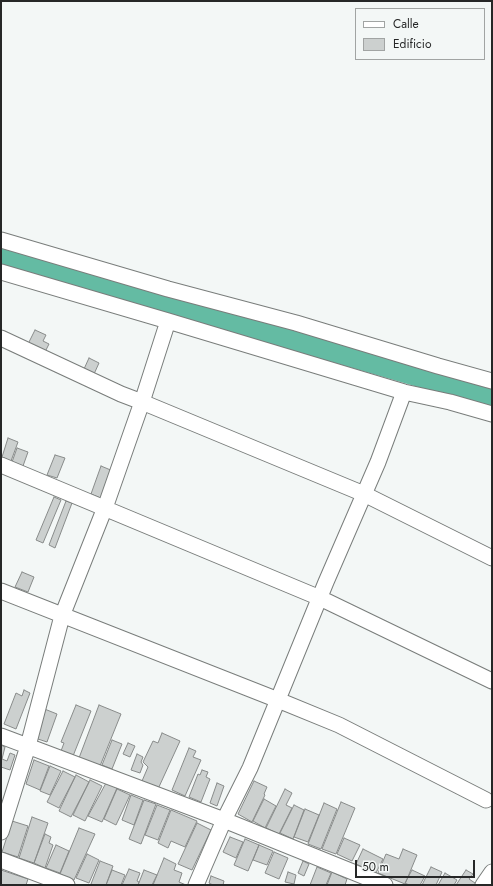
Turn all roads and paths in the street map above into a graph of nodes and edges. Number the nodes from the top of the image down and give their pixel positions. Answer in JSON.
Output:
{"nodes":[{"id":1,"x":1,"y":240,"type":"edge"},
{"id":2,"x":1,"y":272,"type":"edge"},
{"id":3,"x":168,"y":321,"type":"junction"},
{"id":4,"x":1,"y":338,"type":"edge"},
{"id":5,"x":492,"y":381,"type":"edge"},
{"id":6,"x":404,"y":392,"type":"junction"},
{"id":7,"x":142,"y":402,"type":"junction"},
{"id":8,"x":492,"y":414,"type":"edge"},
{"id":9,"x":1,"y":465,"type":"edge"},
{"id":10,"x":364,"y":494,"type":"junction"},
{"id":11,"x":105,"y":508,"type":"junction"},
{"id":12,"x":492,"y":558,"type":"edge"},
{"id":13,"x":1,"y":591,"type":"edge"},
{"id":14,"x":320,"y":598,"type":"junction"},
{"id":15,"x":62,"y":616,"type":"junction"},
{"id":16,"x":492,"y":681,"type":"edge"},
{"id":17,"x":278,"y":700,"type":"junction"},
{"id":18,"x":1,"y":736,"type":"edge"},
{"id":19,"x":28,"y":746,"type":"junction"},
{"id":20,"x":486,"y":800,"type":"dead end"},
{"id":21,"x":224,"y":820,"type":"junction"},
{"id":22,"x":1,"y":832,"type":"edge"},
{"id":23,"x":1,"y":860,"type":"edge"},
{"id":24,"x":492,"y":872,"type":"edge"},
{"id":25,"x":67,"y":885,"type":"edge"},
{"id":26,"x":196,"y":885,"type":"edge"},
{"id":27,"x":385,"y":885,"type":"edge"},
{"id":28,"x":483,"y":885,"type":"edge"}],
"edges":[{"from":1,"to":5,"type":"street"},
{"from":2,"to":3,"type":"street"},
{"from":3,"to":6,"type":"street"},
{"from":3,"to":7,"type":"street"},
{"from":4,"to":7,"type":"street"},
{"from":6,"to":8,"type":"street"},
{"from":6,"to":10,"type":"street"},
{"from":7,"to":10,"type":"street"},
{"from":7,"to":11,"type":"street"},
{"from":9,"to":11,"type":"street"},
{"from":10,"to":12,"type":"street"},
{"from":10,"to":14,"type":"street"},
{"from":11,"to":14,"type":"street"},
{"from":11,"to":15,"type":"street"},
{"from":13,"to":15,"type":"street"},
{"from":14,"to":16,"type":"street"},
{"from":14,"to":17,"type":"street"},
{"from":15,"to":17,"type":"street"},
{"from":15,"to":19,"type":"street"},
{"from":17,"to":20,"type":"street"},
{"from":17,"to":21,"type":"street"},
{"from":18,"to":19,"type":"street"},
{"from":19,"to":21,"type":"street"},
{"from":19,"to":22,"type":"street"},
{"from":21,"to":26,"type":"street"},
{"from":21,"to":27,"type":"street"},
{"from":23,"to":25,"type":"street"},
{"from":24,"to":28,"type":"street"}]}
